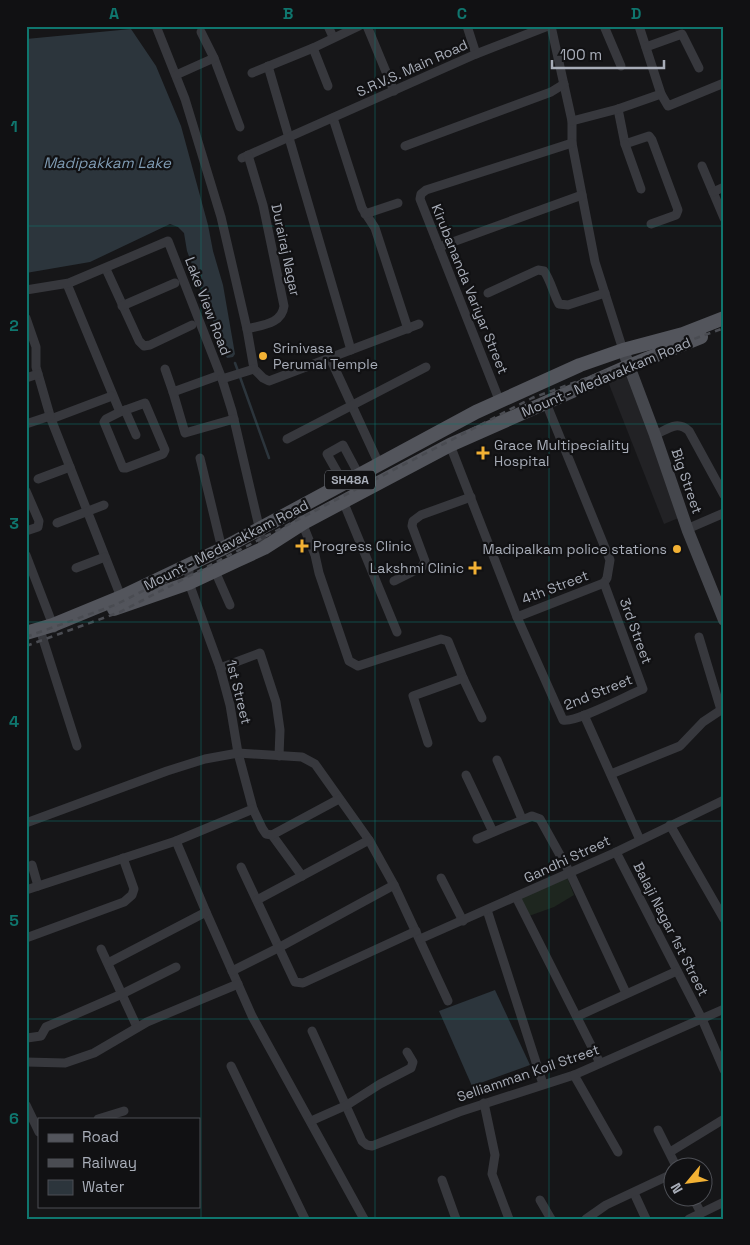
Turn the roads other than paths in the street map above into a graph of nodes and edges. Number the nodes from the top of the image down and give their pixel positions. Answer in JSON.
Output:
{"nodes":[{"id":1,"x":156,"y":26,"type":"edge"},
{"id":2,"x":328,"y":26,"type":"edge"},
{"id":3,"x":359,"y":26,"type":"edge"},
{"id":4,"x":367,"y":26,"type":"edge"},
{"id":5,"x":467,"y":26,"type":"edge"},
{"id":6,"x":550,"y":26,"type":"edge"},
{"id":7,"x":604,"y":26,"type":"edge"},
{"id":8,"x":639,"y":26,"type":"edge"},
{"id":9,"x":201,"y":32,"type":"dead end"},
{"id":10,"x":333,"y":37,"type":"junction"},
{"id":11,"x":646,"y":47,"type":"junction"},
{"id":12,"x":313,"y":48,"type":"junction"},
{"id":13,"x":476,"y":54,"type":"junction"},
{"id":14,"x":214,"y":58,"type":"junction"},
{"id":15,"x":268,"y":66,"type":"junction"},
{"id":16,"x":621,"y":66,"type":"dead end"},
{"id":17,"x":699,"y":68,"type":"dead end"},
{"id":18,"x":252,"y":73,"type":"dead end"},
{"id":19,"x":176,"y":75,"type":"junction"},
{"id":20,"x":724,"y":83,"type":"edge"},
{"id":21,"x":564,"y":84,"type":"junction"},
{"id":22,"x":328,"y":86,"type":"dead end"},
{"id":23,"x":394,"y":91,"type":"junction"},
{"id":24,"x":661,"y":94,"type":"junction"},
{"id":25,"x":618,"y":109,"type":"junction"},
{"id":26,"x":333,"y":118,"type":"junction"},
{"id":27,"x":572,"y":120,"type":"junction"},
{"id":28,"x":240,"y":127,"type":"dead end"},
{"id":29,"x":288,"y":138,"type":"junction"},
{"id":30,"x":572,"y":143,"type":"junction"},
{"id":31,"x":625,"y":144,"type":"junction"},
{"id":32,"x":406,"y":146,"type":"dead end"},
{"id":33,"x":245,"y":156,"type":"joint"},
{"id":34,"x":702,"y":166,"type":"dead end"},
{"id":35,"x":724,"y":187,"type":"edge"},
{"id":36,"x":641,"y":189,"type":"dead end"},
{"id":37,"x":713,"y":192,"type":"junction"},
{"id":38,"x":582,"y":195,"type":"junction"},
{"id":39,"x":398,"y":203,"type":"dead end"},
{"id":40,"x":365,"y":214,"type":"junction"},
{"id":41,"x":724,"y":218,"type":"edge"},
{"id":42,"x":651,"y":224,"type":"dead end"},
{"id":43,"x":439,"y":247,"type":"junction"},
{"id":44,"x":106,"y":269,"type":"junction"},
{"id":45,"x":175,"y":282,"type":"dead end"},
{"id":46,"x":67,"y":284,"type":"junction"},
{"id":47,"x":26,"y":290,"type":"edge"},
{"id":48,"x":488,"y":293,"type":"dead end"},
{"id":49,"x":605,"y":294,"type":"junction"},
{"id":50,"x":122,"y":306,"type":"junction"},
{"id":51,"x":26,"y":318,"type":"edge"},
{"id":52,"x":724,"y":318,"type":"edge"},
{"id":53,"x":419,"y":324,"type":"dead end"},
{"id":54,"x":192,"y":325,"type":"dead end"},
{"id":55,"x":724,"y":327,"type":"edge"},
{"id":56,"x":248,"y":329,"type":"junction"},
{"id":57,"x":408,"y":329,"type":"junction"},
{"id":58,"x":352,"y":350,"type":"junction"},
{"id":59,"x":623,"y":350,"type":"junction"},
{"id":60,"x":330,"y":358,"type":"junction"},
{"id":61,"x":629,"y":366,"type":"junction"},
{"id":62,"x":426,"y":367,"type":"dead end"},
{"id":63,"x":165,"y":369,"type":"dead end"},
{"id":64,"x":251,"y":369,"type":"junction"},
{"id":65,"x":38,"y":374,"type":"junction"},
{"id":66,"x":223,"y":377,"type":"junction"},
{"id":67,"x":26,"y":378,"type":"edge"},
{"id":68,"x":173,"y":392,"type":"junction"},
{"id":69,"x":112,"y":396,"type":"junction"},
{"id":70,"x":500,"y":402,"type":"junction"},
{"id":71,"x":546,"y":403,"type":"junction"},
{"id":72,"x":353,"y":406,"type":"junction"},
{"id":73,"x":122,"y":411,"type":"junction"},
{"id":74,"x":50,"y":417,"type":"junction"},
{"id":75,"x":234,"y":419,"type":"junction"},
{"id":76,"x":26,"y":424,"type":"edge"},
{"id":77,"x":136,"y":434,"type":"dead end"},
{"id":78,"x":655,"y":435,"type":"junction"},
{"id":79,"x":287,"y":438,"type":"dead end"},
{"id":80,"x":450,"y":445,"type":"junction"},
{"id":81,"x":200,"y":458,"type":"dead end"},
{"id":82,"x":379,"y":464,"type":"junction"},
{"id":83,"x":70,"y":467,"type":"junction"},
{"id":84,"x":359,"y":475,"type":"junction"},
{"id":85,"x":38,"y":479,"type":"dead end"},
{"id":86,"x":344,"y":484,"type":"junction"},
{"id":87,"x":26,"y":491,"type":"edge"},
{"id":88,"x":724,"y":495,"type":"edge"},
{"id":89,"x":471,"y":497,"type":"junction"},
{"id":90,"x":343,"y":501,"type":"junction"},
{"id":91,"x":104,"y":505,"type":"dead end"},
{"id":92,"x":296,"y":509,"type":"junction"},
{"id":93,"x":88,"y":512,"type":"junction"},
{"id":94,"x":724,"y":513,"type":"edge"},
{"id":95,"x":57,"y":523,"type":"dead end"},
{"id":96,"x":303,"y":523,"type":"junction"},
{"id":97,"x":258,"y":529,"type":"junction"},
{"id":98,"x":687,"y":529,"type":"junction"},
{"id":99,"x":26,"y":531,"type":"edge"},
{"id":100,"x":264,"y":548,"type":"junction"},
{"id":101,"x":222,"y":549,"type":"junction"},
{"id":102,"x":26,"y":555,"type":"edge"},
{"id":103,"x":105,"y":556,"type":"junction"},
{"id":104,"x":189,"y":565,"type":"junction"},
{"id":105,"x":76,"y":568,"type":"dead end"},
{"id":106,"x":215,"y":570,"type":"junction"},
{"id":107,"x":394,"y":581,"type":"dead end"},
{"id":108,"x":189,"y":583,"type":"junction"},
{"id":109,"x":604,"y":583,"type":"junction"},
{"id":110,"x":121,"y":597,"type":"junction"},
{"id":111,"x":230,"y":605,"type":"dead end"},
{"id":112,"x":517,"y":616,"type":"junction"},
{"id":113,"x":724,"y":620,"type":"edge"},
{"id":114,"x":54,"y":628,"type":"junction"},
{"id":115,"x":397,"y":632,"type":"dead end"},
{"id":116,"x":26,"y":633,"type":"edge"},
{"id":117,"x":42,"y":636,"type":"junction"},
{"id":118,"x":699,"y":637,"type":"dead end"},
{"id":119,"x":26,"y":642,"type":"edge"},
{"id":120,"x":220,"y":668,"type":"junction"},
{"id":121,"x":463,"y":678,"type":"junction"},
{"id":122,"x":643,"y":689,"type":"joint"},
{"id":123,"x":722,"y":709,"type":"edge"},
{"id":124,"x":584,"y":715,"type":"junction"},
{"id":125,"x":482,"y":718,"type":"dead end"},
{"id":126,"x":428,"y":743,"type":"dead end"},
{"id":127,"x":77,"y":746,"type":"dead end"},
{"id":128,"x":238,"y":753,"type":"junction"},
{"id":129,"x":279,"y":756,"type":"junction"},
{"id":130,"x":497,"y":760,"type":"dead end"},
{"id":131,"x":611,"y":774,"type":"junction"},
{"id":132,"x":466,"y":775,"type":"dead end"},
{"id":133,"x":339,"y":799,"type":"junction"},
{"id":134,"x":724,"y":800,"type":"edge"},
{"id":135,"x":253,"y":809,"type":"junction"},
{"id":136,"x":522,"y":819,"type":"junction"},
{"id":137,"x":26,"y":823,"type":"edge"},
{"id":138,"x":670,"y":825,"type":"junction"},
{"id":139,"x":492,"y":832,"type":"junction"},
{"id":140,"x":272,"y":835,"type":"junction"},
{"id":141,"x":476,"y":839,"type":"dead end"},
{"id":142,"x":369,"y":840,"type":"junction"},
{"id":143,"x":640,"y":840,"type":"junction"},
{"id":144,"x":176,"y":841,"type":"junction"},
{"id":145,"x":616,"y":852,"type":"junction"},
{"id":146,"x":123,"y":858,"type":"junction"},
{"id":147,"x":32,"y":865,"type":"dead end"},
{"id":148,"x":241,"y":866,"type":"dead end"},
{"id":149,"x":570,"y":873,"type":"junction"},
{"id":150,"x":302,"y":876,"type":"junction"},
{"id":151,"x":441,"y":878,"type":"dead end"},
{"id":152,"x":394,"y":885,"type":"junction"},
{"id":153,"x":38,"y":886,"type":"junction"},
{"id":154,"x":26,"y":890,"type":"edge"},
{"id":155,"x":516,"y":897,"type":"junction"},
{"id":156,"x":257,"y":900,"type":"junction"},
{"id":157,"x":487,"y":910,"type":"junction"},
{"id":158,"x":206,"y":912,"type":"junction"},
{"id":159,"x":724,"y":919,"type":"edge"},
{"id":160,"x":463,"y":921,"type":"junction"},
{"id":161,"x":418,"y":935,"type":"junction"},
{"id":162,"x":26,"y":938,"type":"edge"},
{"id":163,"x":280,"y":947,"type":"junction"},
{"id":164,"x":101,"y":948,"type":"dead end"},
{"id":165,"x":108,"y":963,"type":"junction"},
{"id":166,"x":176,"y":967,"type":"dead end"},
{"id":167,"x":232,"y":971,"type":"junction"},
{"id":168,"x":677,"y":971,"type":"junction"},
{"id":169,"x":238,"y":984,"type":"junction"},
{"id":170,"x":626,"y":993,"type":"junction"},
{"id":171,"x":122,"y":994,"type":"junction"},
{"id":172,"x":448,"y":1001,"type":"dead end"},
{"id":173,"x":724,"y":1009,"type":"edge"},
{"id":174,"x":578,"y":1016,"type":"junction"},
{"id":175,"x":702,"y":1019,"type":"junction"},
{"id":176,"x":137,"y":1028,"type":"junction"},
{"id":177,"x":312,"y":1031,"type":"dead end"},
{"id":178,"x":27,"y":1038,"type":"edge"},
{"id":179,"x":407,"y":1052,"type":"dead end"},
{"id":180,"x":26,"y":1062,"type":"edge"},
{"id":181,"x":600,"y":1064,"type":"junction"},
{"id":182,"x":231,"y":1066,"type":"dead end"},
{"id":183,"x":724,"y":1070,"type":"edge"},
{"id":184,"x":574,"y":1075,"type":"junction"},
{"id":185,"x":543,"y":1084,"type":"junction"},
{"id":186,"x":484,"y":1103,"type":"junction"},
{"id":187,"x":26,"y":1105,"type":"edge"},
{"id":188,"x":347,"y":1106,"type":"junction"},
{"id":189,"x":124,"y":1110,"type":"dead end"},
{"id":190,"x":101,"y":1118,"type":"edge"},
{"id":191,"x":724,"y":1120,"type":"edge"},
{"id":192,"x":311,"y":1121,"type":"junction"},
{"id":193,"x":38,"y":1130,"type":"edge"},
{"id":194,"x":658,"y":1130,"type":"dead end"},
{"id":195,"x":618,"y":1152,"type":"dead end"},
{"id":196,"x":670,"y":1152,"type":"junction"},
{"id":197,"x":673,"y":1158,"type":"edge"},
{"id":198,"x":662,"y":1179,"type":"edge"},
{"id":199,"x":442,"y":1180,"type":"dead end"},
{"id":200,"x":634,"y":1193,"type":"junction"},
{"id":201,"x":540,"y":1200,"type":"dead end"},
{"id":202,"x":724,"y":1202,"type":"edge"},
{"id":203,"x":698,"y":1208,"type":"edge"},
{"id":204,"x":701,"y":1213,"type":"junction"},
{"id":205,"x":305,"y":1219,"type":"edge"},
{"id":206,"x":364,"y":1219,"type":"edge"},
{"id":207,"x":456,"y":1219,"type":"edge"},
{"id":208,"x":509,"y":1219,"type":"edge"},
{"id":209,"x":551,"y":1219,"type":"edge"},
{"id":210,"x":586,"y":1219,"type":"edge"},
{"id":211,"x":646,"y":1219,"type":"edge"},
{"id":212,"x":688,"y":1219,"type":"edge"}],
"edges":[{"from":1,"to":19,"type":"street"},
{"from":2,"to":10,"type":"street"},
{"from":3,"to":10,"type":"street"},
{"from":4,"to":23,"type":"street"},
{"from":5,"to":13,"type":"street"},
{"from":6,"to":13,"type":"street","name":"S.R.V.S. Main Road"},
{"from":6,"to":21,"type":"street"},
{"from":7,"to":16,"type":"street"},
{"from":8,"to":11,"type":"street"},
{"from":9,"to":14,"type":"street"},
{"from":10,"to":12,"type":"street"},
{"from":11,"to":17,"type":"street"},
{"from":11,"to":24,"type":"street"},
{"from":12,"to":15,"type":"street"},
{"from":12,"to":22,"type":"street"},
{"from":13,"to":23,"type":"street","name":"S.R.V.S. Main Road"},
{"from":14,"to":19,"type":"street"},
{"from":14,"to":28,"type":"street"},
{"from":15,"to":18,"type":"street"},
{"from":15,"to":29,"type":"street"},
{"from":19,"to":56,"type":"street"},
{"from":20,"to":24,"type":"street"},
{"from":21,"to":27,"type":"street"},
{"from":21,"to":32,"type":"street"},
{"from":23,"to":26,"type":"street","name":"S.R.V.S. Main Road"},
{"from":24,"to":25,"type":"street"},
{"from":25,"to":27,"type":"street"},
{"from":25,"to":31,"type":"street"},
{"from":26,"to":29,"type":"street","name":"S.R.V.S. Main Road"},
{"from":26,"to":40,"type":"street"},
{"from":27,"to":30,"type":"street"},
{"from":29,"to":33,"type":"street","name":"S.R.V.S. Main Road"},
{"from":29,"to":58,"type":"street"},
{"from":30,"to":38,"type":"street"},
{"from":30,"to":43,"type":"street","name":"Kirubananda Variyar Street"},
{"from":31,"to":36,"type":"street"},
{"from":31,"to":42,"type":"street"},
{"from":33,"to":56,"type":"street","name":"Durairaj Nagar"},
{"from":34,"to":37,"type":"street"},
{"from":35,"to":37,"type":"street"},
{"from":37,"to":41,"type":"street"},
{"from":38,"to":43,"type":"street"},
{"from":38,"to":49,"type":"street"},
{"from":39,"to":40,"type":"street"},
{"from":40,"to":57,"type":"street"},
{"from":43,"to":70,"type":"street","name":"Kirubananda Variyar Street"},
{"from":44,"to":46,"type":"street","name":"Lake View Road"},
{"from":44,"to":50,"type":"street"},
{"from":44,"to":66,"type":"street","name":"Lake View Road"},
{"from":45,"to":50,"type":"street"},
{"from":46,"to":47,"type":"street","name":"Lake View Road"},
{"from":46,"to":69,"type":"street"},
{"from":48,"to":49,"type":"street"},
{"from":49,"to":59,"type":"street"},
{"from":50,"to":54,"type":"street"},
{"from":51,"to":65,"type":"street"},
{"from":52,"to":59,"type":"main road","name":"Mount - Medavakkam Road","number":"SH48A"},
{"from":53,"to":57,"type":"street"},
{"from":55,"to":61,"type":"main road","name":"Mount - Medavakkam Road","number":"SH48A"},
{"from":56,"to":64,"type":"street"},
{"from":57,"to":58,"type":"street"},
{"from":58,"to":60,"type":"street"},
{"from":59,"to":61,"type":"street","name":"Big Street"},
{"from":59,"to":70,"type":"main road","name":"Mount - Medavakkam Road","number":"SH48A"},
{"from":60,"to":64,"type":"street"},
{"from":60,"to":72,"type":"street"},
{"from":61,"to":71,"type":"main road","name":"Mount - Medavakkam Road","number":"SH48A"},
{"from":61,"to":78,"type":"street","name":"Big Street"},
{"from":62,"to":72,"type":"street"},
{"from":63,"to":68,"type":"street"},
{"from":64,"to":66,"type":"street"},
{"from":65,"to":67,"type":"street"},
{"from":65,"to":74,"type":"street"},
{"from":66,"to":68,"type":"street"},
{"from":66,"to":75,"type":"street","name":"Lake View Road"},
{"from":68,"to":75,"type":"street"},
{"from":69,"to":73,"type":"street"},
{"from":69,"to":74,"type":"street"},
{"from":70,"to":82,"type":"main road","name":"Mount - Medavakkam Road","number":"SH48A"},
{"from":71,"to":80,"type":"main road","name":"Mount - Medavakkam Road","number":"SH48A"},
{"from":71,"to":109,"type":"street"},
{"from":72,"to":79,"type":"street"},
{"from":72,"to":82,"type":"street"},
{"from":73,"to":73,"type":"street"},
{"from":73,"to":77,"type":"street"},
{"from":74,"to":76,"type":"street"},
{"from":74,"to":83,"type":"street"},
{"from":75,"to":97,"type":"street","name":"Lake View Road"},
{"from":78,"to":88,"type":"street"},
{"from":78,"to":98,"type":"street","name":"Big Street"},
{"from":80,"to":89,"type":"street"},
{"from":80,"to":90,"type":"main road","name":"Mount - Medavakkam Road","number":"SH48A"},
{"from":81,"to":101,"type":"street"},
{"from":82,"to":84,"type":"main road","name":"Mount - Medavakkam Road","number":"SH48A"},
{"from":83,"to":85,"type":"street"},
{"from":83,"to":93,"type":"street"},
{"from":84,"to":86,"type":"main road","name":"Mount - Medavakkam Road","number":"SH48A"},
{"from":84,"to":86,"type":"street"},
{"from":86,"to":92,"type":"main road","name":"Mount - Medavakkam Road","number":"SH48A"},
{"from":87,"to":99,"type":"street"},
{"from":89,"to":107,"type":"street"},
{"from":89,"to":112,"type":"street"},
{"from":90,"to":96,"type":"main road","name":"Mount - Medavakkam Road","number":"SH48A"},
{"from":90,"to":115,"type":"street"},
{"from":91,"to":93,"type":"street"},
{"from":92,"to":96,"type":"street"},
{"from":92,"to":97,"type":"main road","name":"Mount - Medavakkam Road","number":"SH48A"},
{"from":93,"to":95,"type":"street"},
{"from":93,"to":103,"type":"street"},
{"from":94,"to":98,"type":"street"},
{"from":96,"to":100,"type":"main road","name":"Mount - Medavakkam Road","number":"SH48A"},
{"from":96,"to":121,"type":"street"},
{"from":97,"to":100,"type":"street","name":"Lake View Road"},
{"from":97,"to":101,"type":"main road","name":"Mount - Medavakkam Road","number":"SH48A"},
{"from":98,"to":113,"type":"street","name":"Big Street"},
{"from":100,"to":106,"type":"main road","name":"Mount - Medavakkam Road","number":"SH48A"},
{"from":101,"to":104,"type":"main road","name":"Mount - Medavakkam Road","number":"SH48A"},
{"from":102,"to":114,"type":"street"},
{"from":103,"to":105,"type":"street"},
{"from":103,"to":110,"type":"street"},
{"from":104,"to":108,"type":"street"},
{"from":104,"to":110,"type":"main road","name":"Mount - Medavakkam Road","number":"SH48A"},
{"from":106,"to":108,"type":"main road","name":"Mount - Medavakkam Road","number":"SH48A"},
{"from":106,"to":111,"type":"street"},
{"from":108,"to":114,"type":"main road","name":"Mount - Medavakkam Road","number":"SH48A"},
{"from":108,"to":120,"type":"street","name":"1st Street"},
{"from":109,"to":112,"type":"street","name":"4th Street"},
{"from":109,"to":122,"type":"street","name":"3rd Street"},
{"from":110,"to":114,"type":"main road","name":"Mount - Medavakkam Road","number":"SH48A"},
{"from":112,"to":124,"type":"street","name":"2nd Street"},
{"from":114,"to":116,"type":"main road","name":"Mount - Medavakkam Road","number":"SH48A"},
{"from":114,"to":117,"type":"main road","name":"Mount - Medavakkam Road","number":"SH48A"},
{"from":117,"to":119,"type":"main road","name":"Mount - Medavakkam Road","number":"SH48A"},
{"from":117,"to":127,"type":"street"},
{"from":118,"to":123,"type":"street"},
{"from":120,"to":128,"type":"street","name":"1st Street"},
{"from":120,"to":129,"type":"street"},
{"from":121,"to":125,"type":"street"},
{"from":121,"to":126,"type":"street"},
{"from":122,"to":124,"type":"street","name":"2nd Street"},
{"from":123,"to":131,"type":"street"},
{"from":124,"to":131,"type":"street"},
{"from":128,"to":129,"type":"street"},
{"from":128,"to":135,"type":"street","name":"1st Street"},
{"from":128,"to":137,"type":"street"},
{"from":129,"to":133,"type":"street"},
{"from":130,"to":136,"type":"street"},
{"from":131,"to":143,"type":"street"},
{"from":132,"to":139,"type":"street"},
{"from":133,"to":140,"type":"street"},
{"from":133,"to":142,"type":"street"},
{"from":134,"to":138,"type":"street","name":"Gandhi Street"},
{"from":135,"to":140,"type":"street","name":"1st Street"},
{"from":135,"to":144,"type":"street"},
{"from":136,"to":139,"type":"street"},
{"from":136,"to":149,"type":"street"},
{"from":138,"to":143,"type":"street","name":"Gandhi Street"},
{"from":138,"to":159,"type":"street"},
{"from":139,"to":141,"type":"street"},
{"from":140,"to":150,"type":"street"},
{"from":142,"to":150,"type":"street"},
{"from":142,"to":152,"type":"street"},
{"from":143,"to":145,"type":"street","name":"Gandhi Street"},
{"from":144,"to":146,"type":"street"},
{"from":144,"to":158,"type":"street"},
{"from":145,"to":149,"type":"street","name":"Gandhi Street"},
{"from":145,"to":168,"type":"street","name":"Balaji Nagar 1st Street"},
{"from":146,"to":153,"type":"street"},
{"from":146,"to":162,"type":"street"},
{"from":147,"to":153,"type":"street"},
{"from":148,"to":156,"type":"street"},
{"from":149,"to":155,"type":"street","name":"Gandhi Street"},
{"from":149,"to":170,"type":"street"},
{"from":150,"to":156,"type":"street"},
{"from":151,"to":160,"type":"street"},
{"from":152,"to":161,"type":"street"},
{"from":152,"to":163,"type":"street"},
{"from":153,"to":154,"type":"street"},
{"from":155,"to":157,"type":"street","name":"Gandhi Street"},
{"from":155,"to":174,"type":"street"},
{"from":156,"to":163,"type":"street"},
{"from":157,"to":160,"type":"street","name":"Gandhi Street"},
{"from":157,"to":185,"type":"street"},
{"from":158,"to":165,"type":"street"},
{"from":158,"to":167,"type":"street"},
{"from":160,"to":161,"type":"street","name":"Gandhi Street"},
{"from":161,"to":163,"type":"street","name":"Gandhi Street"},
{"from":161,"to":172,"type":"street"},
{"from":163,"to":167,"type":"street"},
{"from":164,"to":165,"type":"street"},
{"from":165,"to":171,"type":"street"},
{"from":166,"to":171,"type":"street"},
{"from":167,"to":169,"type":"street"},
{"from":168,"to":170,"type":"street"},
{"from":168,"to":175,"type":"street","name":"Balaji Nagar 1st Street"},
{"from":169,"to":176,"type":"street"},
{"from":169,"to":192,"type":"street"},
{"from":170,"to":174,"type":"street"},
{"from":171,"to":176,"type":"street"},
{"from":171,"to":178,"type":"street"},
{"from":173,"to":175,"type":"street","name":"Selliamman Koil Street"},
{"from":174,"to":181,"type":"street"},
{"from":175,"to":181,"type":"street","name":"Selliamman Koil Street"},
{"from":175,"to":183,"type":"street","name":"Balaji Nagar 1st Street"},
{"from":176,"to":180,"type":"street"},
{"from":177,"to":188,"type":"street"},
{"from":179,"to":188,"type":"street"},
{"from":181,"to":184,"type":"street","name":"Selliamman Koil Street"},
{"from":182,"to":205,"type":"street"},
{"from":184,"to":185,"type":"street","name":"Selliamman Koil Street"},
{"from":184,"to":195,"type":"street"},
{"from":185,"to":186,"type":"street","name":"Selliamman Koil Street"},
{"from":186,"to":188,"type":"street","name":"Selliamman Koil Street"},
{"from":186,"to":208,"type":"street"},
{"from":187,"to":193,"type":"street"},
{"from":188,"to":192,"type":"street"},
{"from":189,"to":190,"type":"street"},
{"from":191,"to":196,"type":"street"},
{"from":192,"to":206,"type":"street"},
{"from":194,"to":196,"type":"street"},
{"from":196,"to":197,"type":"street"},
{"from":198,"to":200,"type":"street"},
{"from":199,"to":207,"type":"street"},
{"from":200,"to":210,"type":"street"},
{"from":200,"to":211,"type":"street"},
{"from":201,"to":209,"type":"street"},
{"from":202,"to":204,"type":"street"},
{"from":203,"to":204,"type":"street"},
{"from":204,"to":212,"type":"street"}]}
